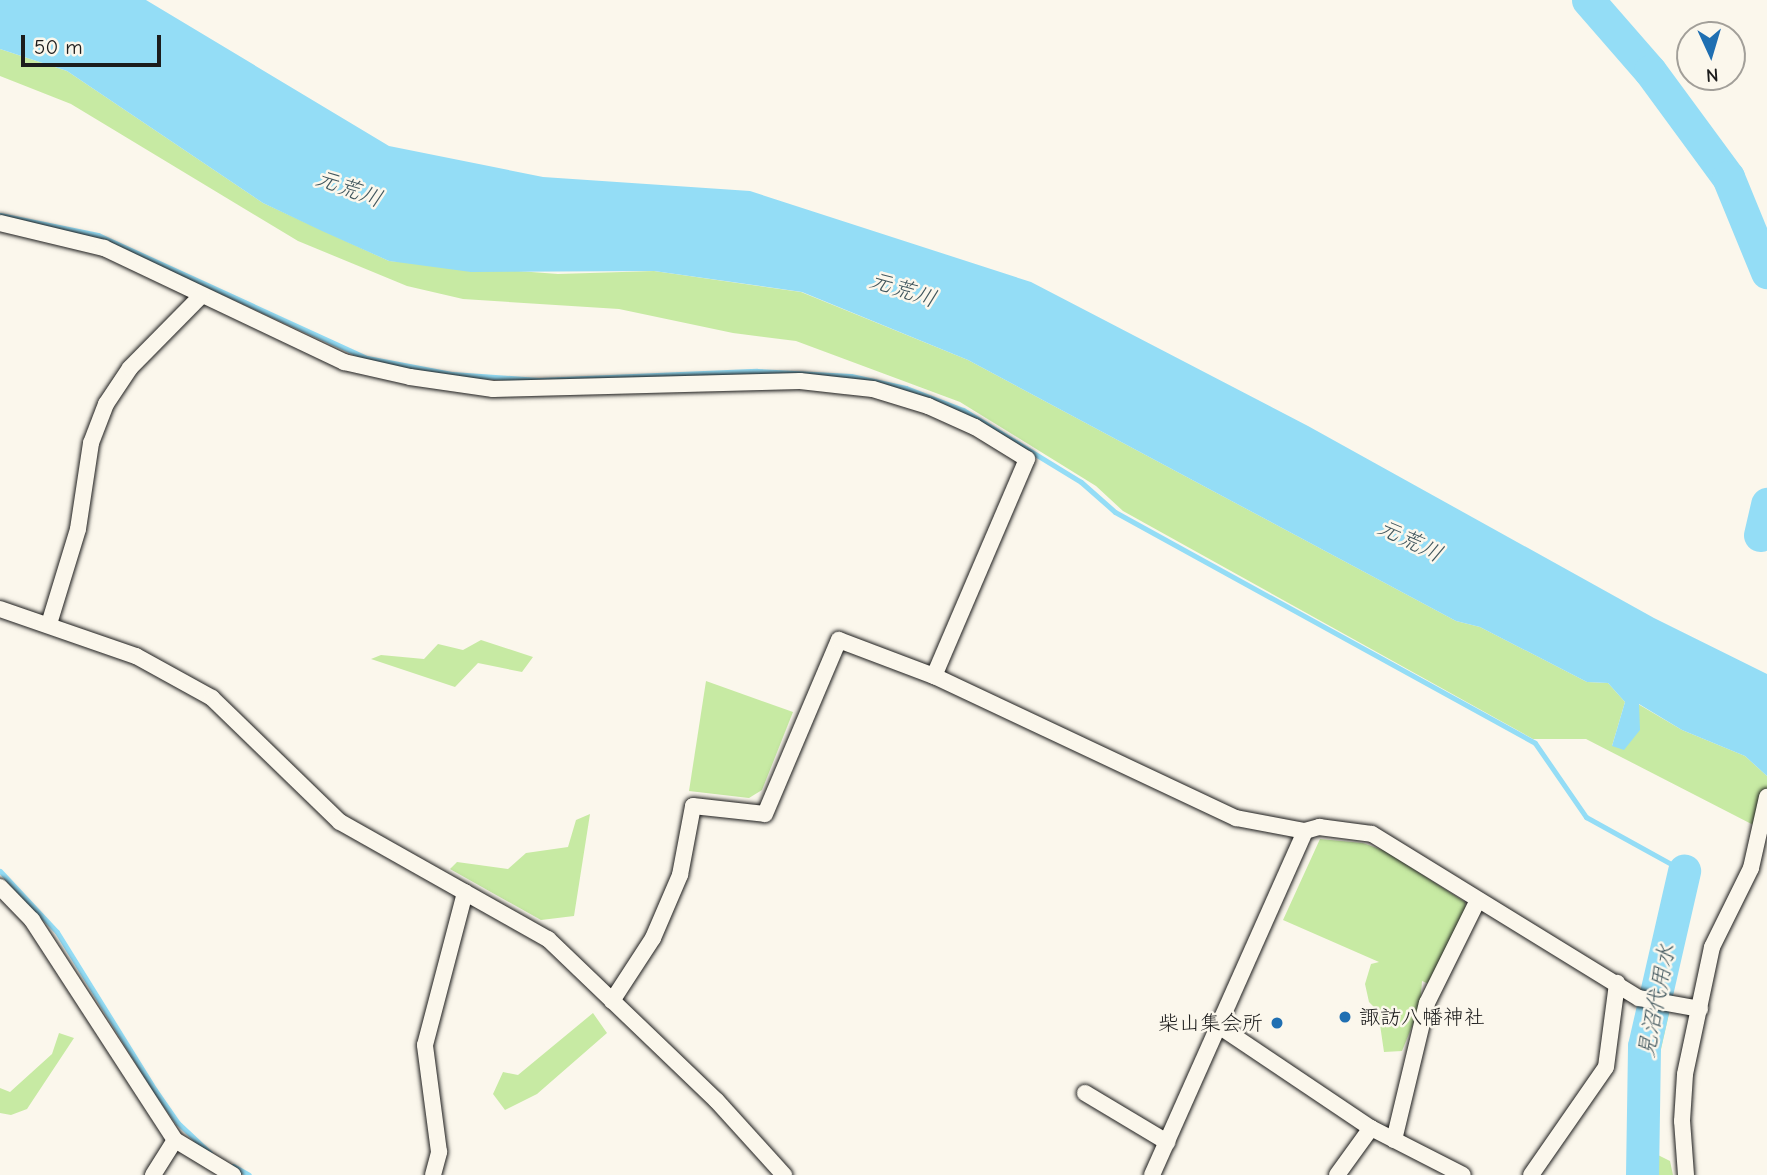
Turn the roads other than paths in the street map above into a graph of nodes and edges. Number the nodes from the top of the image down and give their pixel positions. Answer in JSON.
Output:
{"nodes":[{"id":1,"x":0,"y":223,"type":"edge"},
{"id":2,"x":201,"y":296,"type":"junction"},
{"id":3,"x":0,"y":609,"type":"edge"},
{"id":4,"x":49,"y":624,"type":"junction"},
{"id":5,"x":934,"y":676,"type":"junction"},
{"id":6,"x":1767,"y":797,"type":"edge"},
{"id":7,"x":1305,"y":831,"type":"junction"},
{"id":8,"x":1761,"y":840,"type":"edge"},
{"id":9,"x":0,"y":887,"type":"edge"},
{"id":10,"x":465,"y":892,"type":"junction"},
{"id":11,"x":1477,"y":902,"type":"junction"},
{"id":12,"x":1617,"y":983,"type":"junction"},
{"id":13,"x":612,"y":1001,"type":"junction"},
{"id":14,"x":1700,"y":1009,"type":"junction"},
{"id":15,"x":1219,"y":1026,"type":"junction"},
{"id":16,"x":1085,"y":1093,"type":"dead end"},
{"id":17,"x":1371,"y":1128,"type":"junction"},
{"id":18,"x":175,"y":1140,"type":"junction"},
{"id":19,"x":1394,"y":1140,"type":"junction"},
{"id":20,"x":1167,"y":1142,"type":"junction"},
{"id":21,"x":153,"y":1175,"type":"edge"},
{"id":22,"x":233,"y":1175,"type":"edge"},
{"id":23,"x":433,"y":1175,"type":"edge"},
{"id":24,"x":784,"y":1175,"type":"edge"},
{"id":25,"x":1152,"y":1175,"type":"edge"},
{"id":26,"x":1338,"y":1175,"type":"edge"},
{"id":27,"x":1464,"y":1175,"type":"edge"},
{"id":28,"x":1531,"y":1175,"type":"edge"},
{"id":29,"x":1686,"y":1175,"type":"edge"}],
"edges":[{"from":1,"to":2,"type":"street"},
{"from":2,"to":4,"type":"street"},
{"from":2,"to":5,"type":"street"},
{"from":3,"to":4,"type":"street"},
{"from":4,"to":10,"type":"street"},
{"from":5,"to":7,"type":"street"},
{"from":5,"to":13,"type":"street"},
{"from":6,"to":8,"type":"street"},
{"from":7,"to":11,"type":"street"},
{"from":7,"to":15,"type":"street"},
{"from":8,"to":14,"type":"street"},
{"from":9,"to":18,"type":"street"},
{"from":10,"to":13,"type":"street"},
{"from":10,"to":23,"type":"street"},
{"from":11,"to":12,"type":"street"},
{"from":11,"to":19,"type":"street"},
{"from":12,"to":14,"type":"street"},
{"from":12,"to":28,"type":"street"},
{"from":13,"to":24,"type":"street"},
{"from":14,"to":29,"type":"street"},
{"from":15,"to":17,"type":"street"},
{"from":15,"to":20,"type":"street"},
{"from":16,"to":20,"type":"street"},
{"from":17,"to":19,"type":"street"},
{"from":17,"to":26,"type":"street"},
{"from":18,"to":21,"type":"street"},
{"from":18,"to":22,"type":"street"},
{"from":19,"to":27,"type":"street"},
{"from":20,"to":25,"type":"street"}]}
